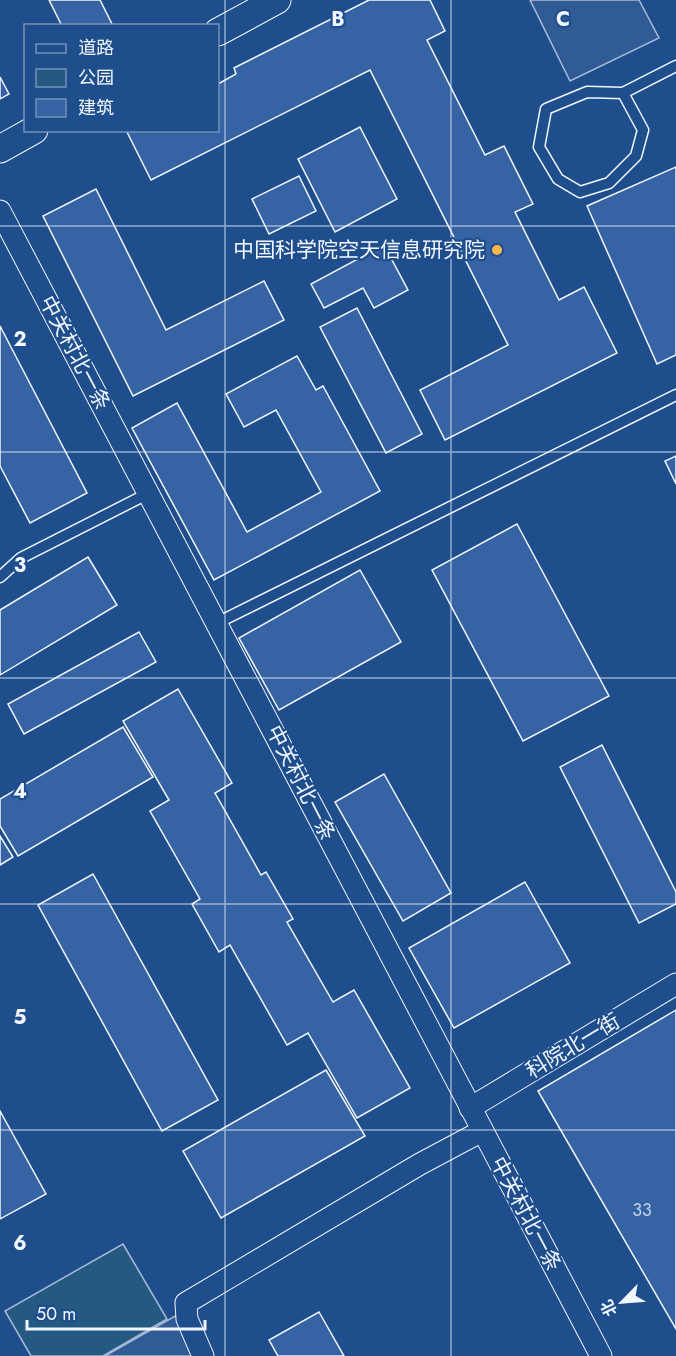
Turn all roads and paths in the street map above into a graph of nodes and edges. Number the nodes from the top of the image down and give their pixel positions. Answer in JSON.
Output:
{"nodes":[{"id":1,"x":277,"y":0,"type":"edge"},
{"id":2,"x":219,"y":31,"type":"edge"},
{"id":3,"x":676,"y":66,"type":"edge"},
{"id":4,"x":623,"y":93,"type":"junction"},
{"id":5,"x":30,"y":132,"type":"edge"},
{"id":6,"x":0,"y":149,"type":"edge"},
{"id":7,"x":0,"y":211,"type":"edge"},
{"id":8,"x":676,"y":395,"type":"edge"},
{"id":9,"x":148,"y":492,"type":"junction"},
{"id":10,"x":0,"y":577,"type":"edge"},
{"id":11,"x":217,"y":623,"type":"junction"},
{"id":12,"x":676,"y":984,"type":"edge"},
{"id":13,"x":470,"y":1108,"type":"junction"},
{"id":14,"x":482,"y":1131,"type":"junction"},
{"id":15,"x":203,"y":1356,"type":"edge"},
{"id":16,"x":601,"y":1356,"type":"edge"}],
"edges":[{"from":1,"to":2,"type":"street"},
{"from":3,"to":4,"type":"lane"},
{"from":4,"to":4,"type":"lane"},
{"from":5,"to":6,"type":"street"},
{"from":7,"to":9,"type":"street","name":"中关村北一条"},
{"from":8,"to":11,"type":"lane"},
{"from":9,"to":10,"type":"lane"},
{"from":9,"to":11,"type":"street","name":"中关村北一条"},
{"from":11,"to":13,"type":"street","name":"中关村北一条"},
{"from":12,"to":13,"type":"street","name":"科院北一街"},
{"from":13,"to":14,"type":"street","name":"中关村北一条"},
{"from":14,"to":15,"type":"street"},
{"from":14,"to":16,"type":"street","name":"中关村北一条"}]}
